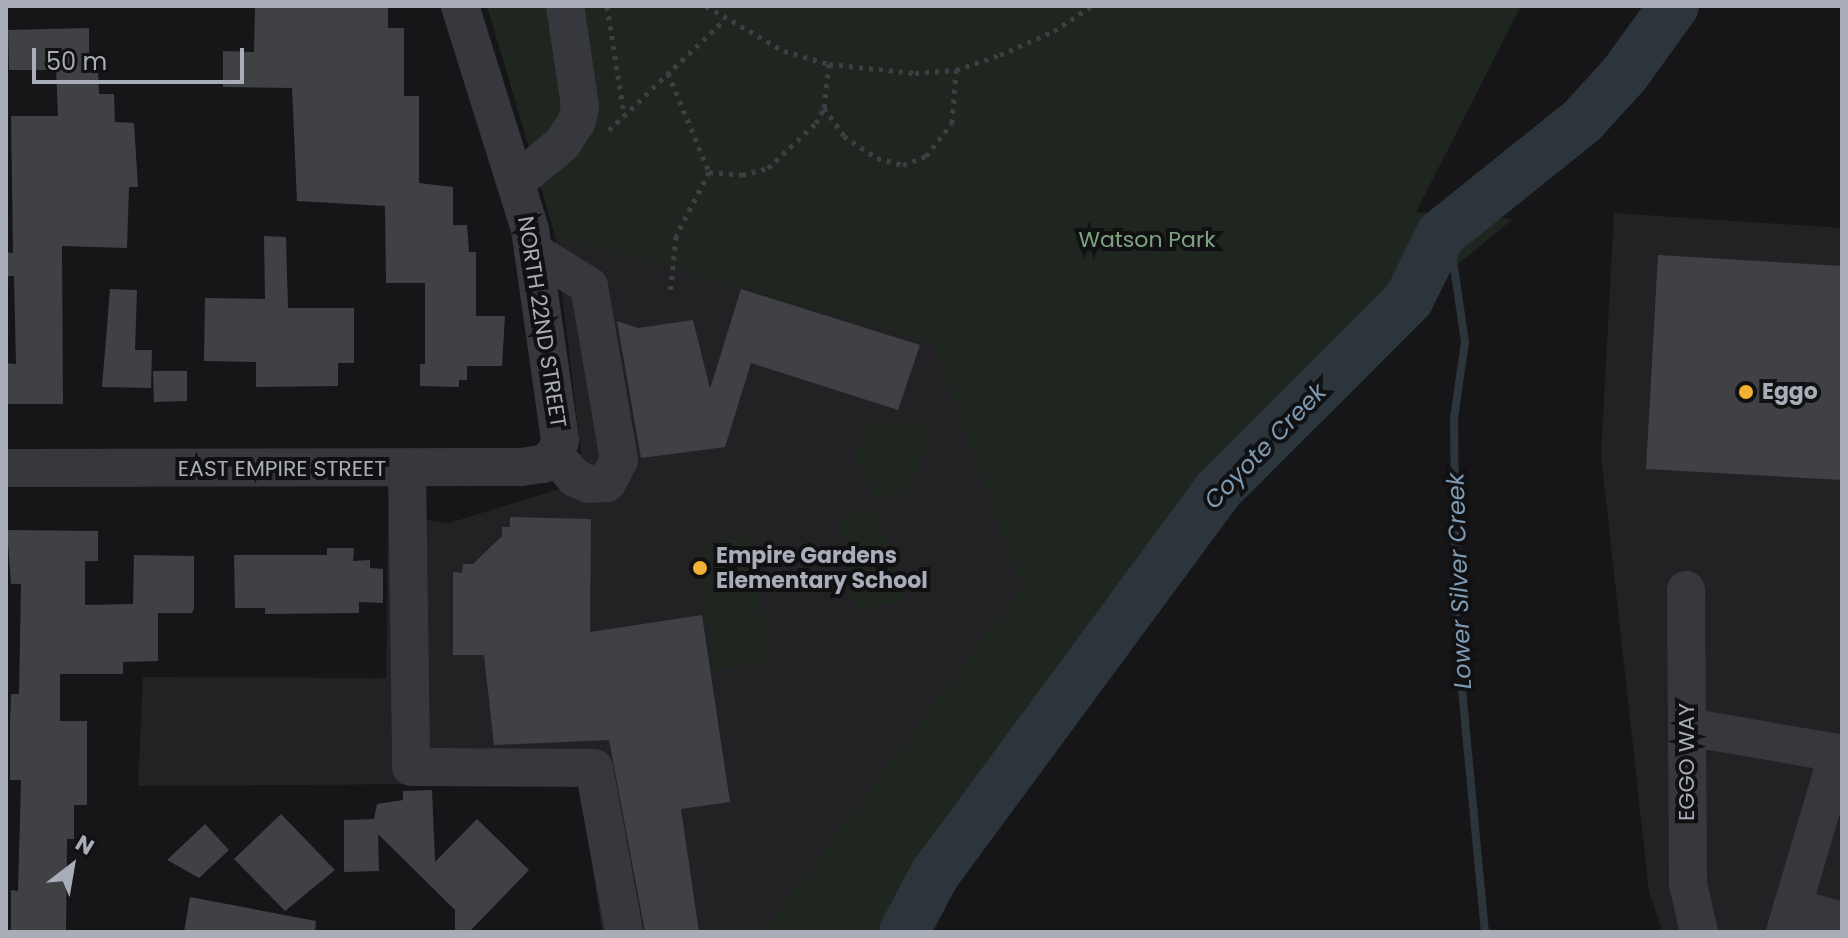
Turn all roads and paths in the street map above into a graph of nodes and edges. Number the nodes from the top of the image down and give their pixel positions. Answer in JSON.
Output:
{"nodes":[{"id":1,"x":460,"y":6,"type":"edge"},
{"id":2,"x":565,"y":6,"type":"edge"},
{"id":3,"x":607,"y":6,"type":"edge"},
{"id":4,"x":706,"y":6,"type":"edge"},
{"id":5,"x":1091,"y":6,"type":"edge"},
{"id":6,"x":724,"y":20,"type":"junction"},
{"id":7,"x":829,"y":64,"type":"junction"},
{"id":8,"x":956,"y":70,"type":"junction"},
{"id":9,"x":668,"y":73,"type":"junction"},
{"id":10,"x":824,"y":108,"type":"junction"},
{"id":11,"x":624,"y":115,"type":"junction"},
{"id":12,"x":603,"y":135,"type":"dead end"},
{"id":13,"x":709,"y":172,"type":"junction"},
{"id":14,"x":516,"y":182,"type":"junction"},
{"id":15,"x":533,"y":251,"type":"junction"},
{"id":16,"x":670,"y":296,"type":"dead end"},
{"id":17,"x":555,"y":455,"type":"junction"},
{"id":18,"x":6,"y":468,"type":"edge"},
{"id":19,"x":407,"y":469,"type":"junction"},
{"id":20,"x":1686,"y":590,"type":"dead end"},
{"id":21,"x":1687,"y":727,"type":"junction"},
{"id":22,"x":1788,"y":920,"type":"edge"},
{"id":23,"x":1842,"y":921,"type":"edge"},
{"id":24,"x":624,"y":932,"type":"edge"},
{"id":25,"x":1699,"y":932,"type":"edge"}],
"edges":[{"from":1,"to":14,"type":"street","name":"NORTH 22ND STREET"},
{"from":2,"to":14,"type":"street"},
{"from":3,"to":11,"type":"path"},
{"from":4,"to":6,"type":"path"},
{"from":5,"to":8,"type":"path"},
{"from":6,"to":7,"type":"path"},
{"from":6,"to":9,"type":"path"},
{"from":7,"to":8,"type":"path"},
{"from":7,"to":10,"type":"path"},
{"from":8,"to":10,"type":"path"},
{"from":9,"to":11,"type":"path"},
{"from":9,"to":13,"type":"path"},
{"from":10,"to":13,"type":"path"},
{"from":11,"to":12,"type":"path"},
{"from":13,"to":16,"type":"path"},
{"from":14,"to":15,"type":"street","name":"NORTH 22ND STREET"},
{"from":15,"to":17,"type":"street","name":"NORTH 22ND STREET"},
{"from":15,"to":17,"type":"street"},
{"from":17,"to":19,"type":"street","name":"EAST EMPIRE STREET"},
{"from":18,"to":19,"type":"street","name":"EAST EMPIRE STREET"},
{"from":19,"to":24,"type":"street"},
{"from":20,"to":21,"type":"street","name":"EGGO WAY"},
{"from":21,"to":22,"type":"street"},
{"from":21,"to":25,"type":"street","name":"EGGO WAY"},
{"from":22,"to":23,"type":"street"}]}
